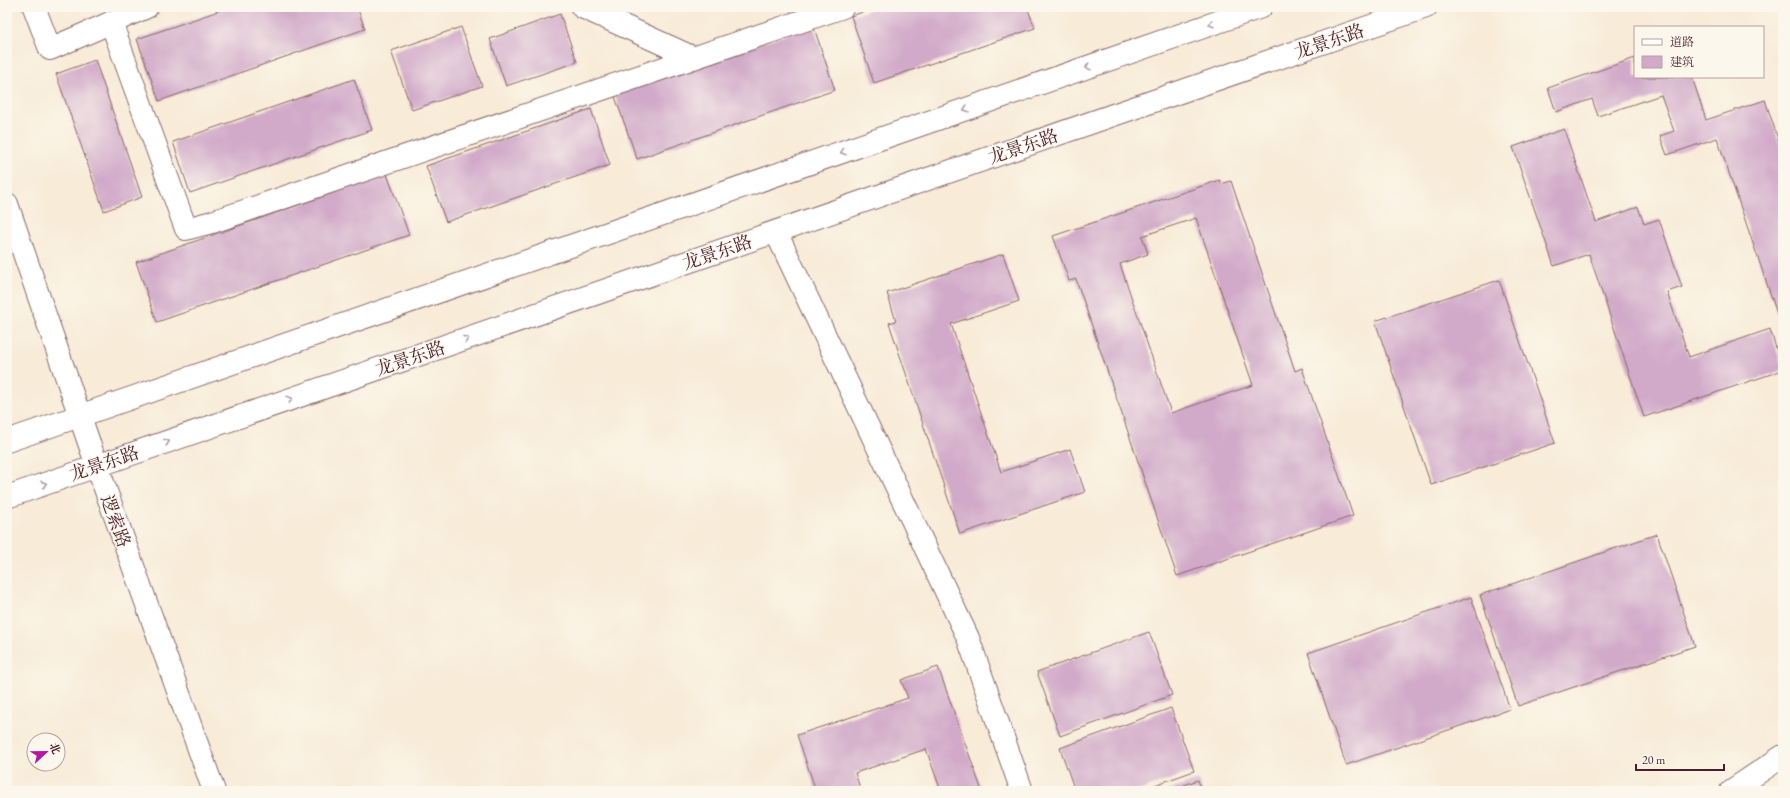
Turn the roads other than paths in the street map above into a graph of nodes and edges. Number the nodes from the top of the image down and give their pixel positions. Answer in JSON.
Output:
{"nodes":[{"id":1,"x":34,"y":7,"type":"edge"},
{"id":2,"x":147,"y":7,"type":"edge"},
{"id":3,"x":582,"y":7,"type":"edge"},
{"id":4,"x":843,"y":7,"type":"edge"},
{"id":5,"x":1261,"y":7,"type":"edge"},
{"id":6,"x":1426,"y":7,"type":"edge"},
{"id":7,"x":111,"y":22,"type":"junction"},
{"id":8,"x":694,"y":58,"type":"junction"},
{"id":9,"x":7,"y":204,"type":"edge"},
{"id":10,"x":776,"y":232,"type":"junction"},
{"id":11,"x":80,"y":416,"type":"junction"},
{"id":12,"x":7,"y":441,"type":"edge"},
{"id":13,"x":97,"y":466,"type":"junction"},
{"id":14,"x":7,"y":497,"type":"edge"},
{"id":15,"x":1783,"y":756,"type":"edge"},
{"id":16,"x":214,"y":791,"type":"edge"},
{"id":17,"x":1022,"y":791,"type":"edge"},
{"id":18,"x":1731,"y":791,"type":"edge"}],
"edges":[{"from":1,"to":7,"type":"main road"},
{"from":2,"to":7,"type":"main road"},
{"from":3,"to":8,"type":"main road"},
{"from":4,"to":8,"type":"main road"},
{"from":5,"to":11,"type":"main road","one_way":true},
{"from":6,"to":10,"type":"main road","name":"龙景东路"},
{"from":7,"to":8,"type":"main road"},
{"from":9,"to":11,"type":"main road","name":"逻索路"},
{"from":13,"to":10,"type":"main road","name":"龙景东路","one_way":true},
{"from":10,"to":17,"type":"main road"},
{"from":11,"to":12,"type":"main road"},
{"from":11,"to":13,"type":"main road","name":"逻索路"},
{"from":14,"to":13,"type":"main road","name":"龙景东路","one_way":true},
{"from":13,"to":16,"type":"main road","name":"逻索路"},
{"from":15,"to":18,"type":"main road"}]}
